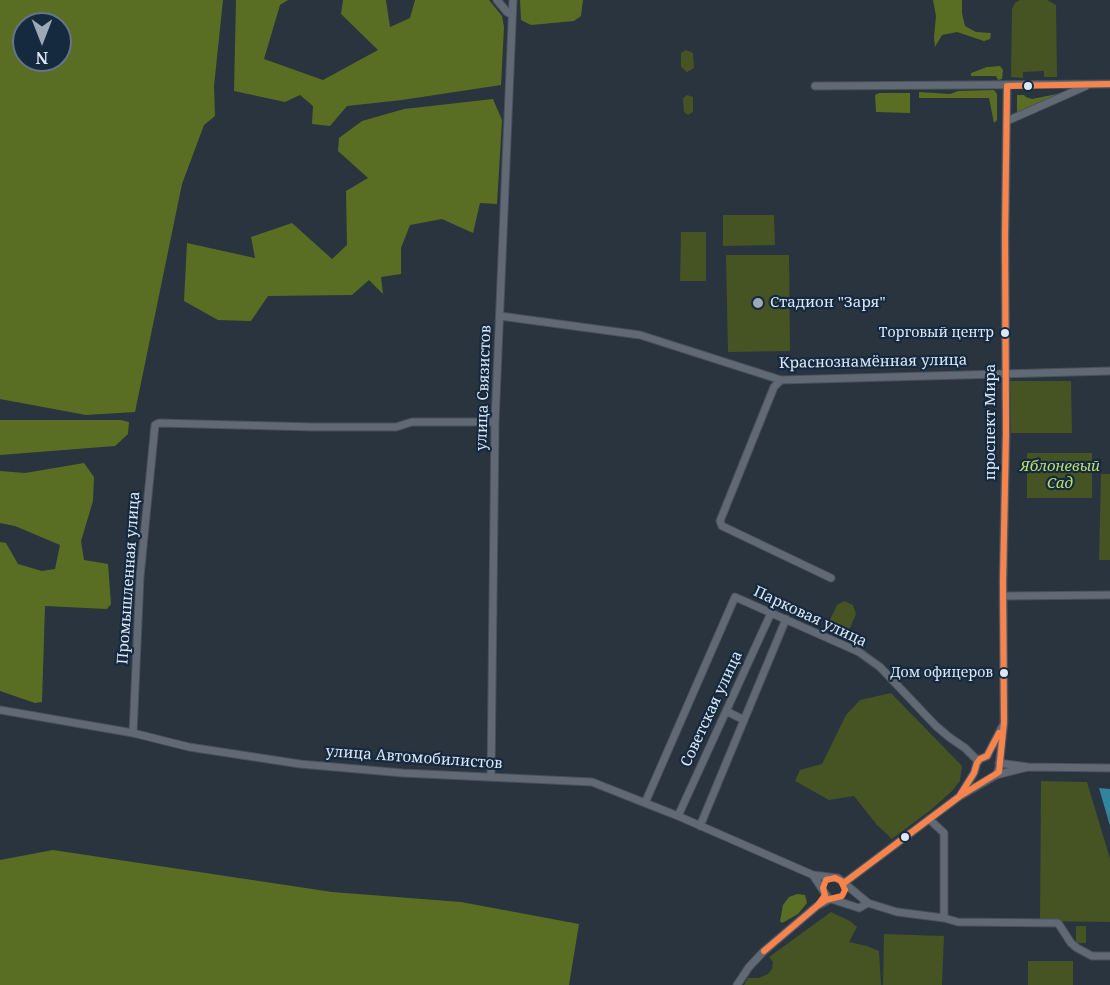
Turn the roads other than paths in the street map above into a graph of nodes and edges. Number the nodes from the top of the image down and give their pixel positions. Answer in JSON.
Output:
{"nodes":[{"id":1,"x":496,"y":0,"type":"edge"},
{"id":2,"x":513,"y":0,"type":"edge"},
{"id":3,"x":513,"y":15,"type":"junction"},
{"id":4,"x":1110,"y":84,"type":"edge"},
{"id":5,"x":1088,"y":85,"type":"junction"},
{"id":6,"x":815,"y":86,"type":"dead end"},
{"id":7,"x":1007,"y":86,"type":"junction"},
{"id":8,"x":1061,"y":86,"type":"junction"},
{"id":9,"x":1062,"y":98,"type":"junction"},
{"id":10,"x":1007,"y":121,"type":"junction"},
{"id":11,"x":500,"y":316,"type":"junction"},
{"id":12,"x":1110,"y":371,"type":"edge"},
{"id":13,"x":1006,"y":372,"type":"junction"},
{"id":14,"x":780,"y":380,"type":"junction"},
{"id":15,"x":495,"y":422,"type":"junction"},
{"id":16,"x":831,"y":578,"type":"dead end"},
{"id":17,"x":1110,"y":595,"type":"edge"},
{"id":18,"x":1003,"y":596,"type":"junction"},
{"id":19,"x":771,"y":613,"type":"junction"},
{"id":20,"x":786,"y":619,"type":"junction"},
{"id":21,"x":0,"y":710,"type":"edge"},
{"id":22,"x":726,"y":711,"type":"junction"},
{"id":23,"x":744,"y":720,"type":"junction"},
{"id":24,"x":1004,"y":722,"type":"junction"},
{"id":25,"x":133,"y":733,"type":"junction"},
{"id":26,"x":987,"y":756,"type":"junction"},
{"id":27,"x":999,"y":763,"type":"junction"},
{"id":28,"x":977,"y":765,"type":"junction"},
{"id":29,"x":1028,"y":767,"type":"junction"},
{"id":30,"x":1110,"y":768,"type":"edge"},
{"id":31,"x":996,"y":775,"type":"junction"},
{"id":32,"x":491,"y":777,"type":"junction"},
{"id":33,"x":987,"y":779,"type":"junction"},
{"id":34,"x":960,"y":796,"type":"junction"},
{"id":35,"x":645,"y":803,"type":"junction"},
{"id":36,"x":678,"y":816,"type":"junction"},
{"id":37,"x":929,"y":819,"type":"junction"},
{"id":38,"x":700,"y":826,"type":"junction"},
{"id":39,"x":813,"y":875,"type":"junction"},
{"id":40,"x":831,"y":878,"type":"junction"},
{"id":41,"x":844,"y":883,"type":"junction"},
{"id":42,"x":828,"y":897,"type":"junction"},
{"id":43,"x":868,"y":903,"type":"junction"},
{"id":44,"x":945,"y":918,"type":"junction"},
{"id":45,"x":1110,"y":956,"type":"edge"},
{"id":46,"x":737,"y":985,"type":"edge"}],
"edges":[{"from":1,"to":3,"type":"street"},
{"from":2,"to":3,"type":"street","name":"улица Связистов"},
{"from":3,"to":11,"type":"street","name":"улица Связистов"},
{"from":4,"to":5,"type":"street"},
{"from":5,"to":8,"type":"street"},
{"from":5,"to":9,"type":"street"},
{"from":6,"to":7,"type":"street"},
{"from":7,"to":8,"type":"street"},
{"from":7,"to":10,"type":"street","name":"проспект Мира"},
{"from":8,"to":9,"type":"street"},
{"from":9,"to":10,"type":"street"},
{"from":10,"to":13,"type":"street","name":"проспект Мира"},
{"from":11,"to":14,"type":"street","name":"Краснознамённая улица"},
{"from":11,"to":15,"type":"street","name":"улица Связистов"},
{"from":12,"to":13,"type":"street","name":"Краснознамённая улица"},
{"from":13,"to":14,"type":"street","name":"Краснознамённая улица"},
{"from":13,"to":18,"type":"street","name":"проспект Мира"},
{"from":14,"to":16,"type":"street"},
{"from":15,"to":25,"type":"street","name":"Промышленная улица"},
{"from":15,"to":32,"type":"street","name":"улица Связистов"},
{"from":17,"to":18,"type":"street"},
{"from":18,"to":24,"type":"street","name":"проспект Мира"},
{"from":19,"to":20,"type":"street","name":"Парковая улица"},
{"from":19,"to":22,"type":"street","name":"Советская улица"},
{"from":19,"to":35,"type":"street","name":"Парковая улица"},
{"from":20,"to":23,"type":"street"},
{"from":20,"to":28,"type":"street","name":"Парковая улица"},
{"from":21,"to":25,"type":"street","name":"улица Автомобилистов"},
{"from":22,"to":23,"type":"street"},
{"from":22,"to":36,"type":"street","name":"Советская улица"},
{"from":23,"to":38,"type":"street"},
{"from":24,"to":26,"type":"street","name":"проспект Мира"},
{"from":24,"to":27,"type":"street","name":"проспект Мира"},
{"from":25,"to":32,"type":"street","name":"улица Автомобилистов"},
{"from":26,"to":27,"type":"street"},
{"from":26,"to":28,"type":"street"},
{"from":27,"to":29,"type":"street"},
{"from":27,"to":31,"type":"street"},
{"from":28,"to":33,"type":"street"},
{"from":28,"to":34,"type":"street"},
{"from":29,"to":30,"type":"street"},
{"from":29,"to":31,"type":"street"},
{"from":31,"to":33,"type":"street"},
{"from":32,"to":35,"type":"street","name":"улица Автомобилистов"},
{"from":33,"to":34,"type":"street"},
{"from":34,"to":37,"type":"street"},
{"from":35,"to":36,"type":"street","name":"улица Автомобилистов"},
{"from":36,"to":38,"type":"street","name":"улица Автомобилистов"},
{"from":37,"to":41,"type":"street"},
{"from":37,"to":44,"type":"street"},
{"from":38,"to":39,"type":"street","name":"улица Автомобилистов"},
{"from":39,"to":40,"type":"street","name":"улица Автомобилистов"},
{"from":39,"to":42,"type":"street"},
{"from":40,"to":41,"type":"street"},
{"from":40,"to":42,"type":"street"},
{"from":41,"to":42,"type":"street"},
{"from":41,"to":43,"type":"street"},
{"from":42,"to":43,"type":"street"},
{"from":42,"to":46,"type":"street"},
{"from":43,"to":44,"type":"street"},
{"from":44,"to":45,"type":"street"}]}
